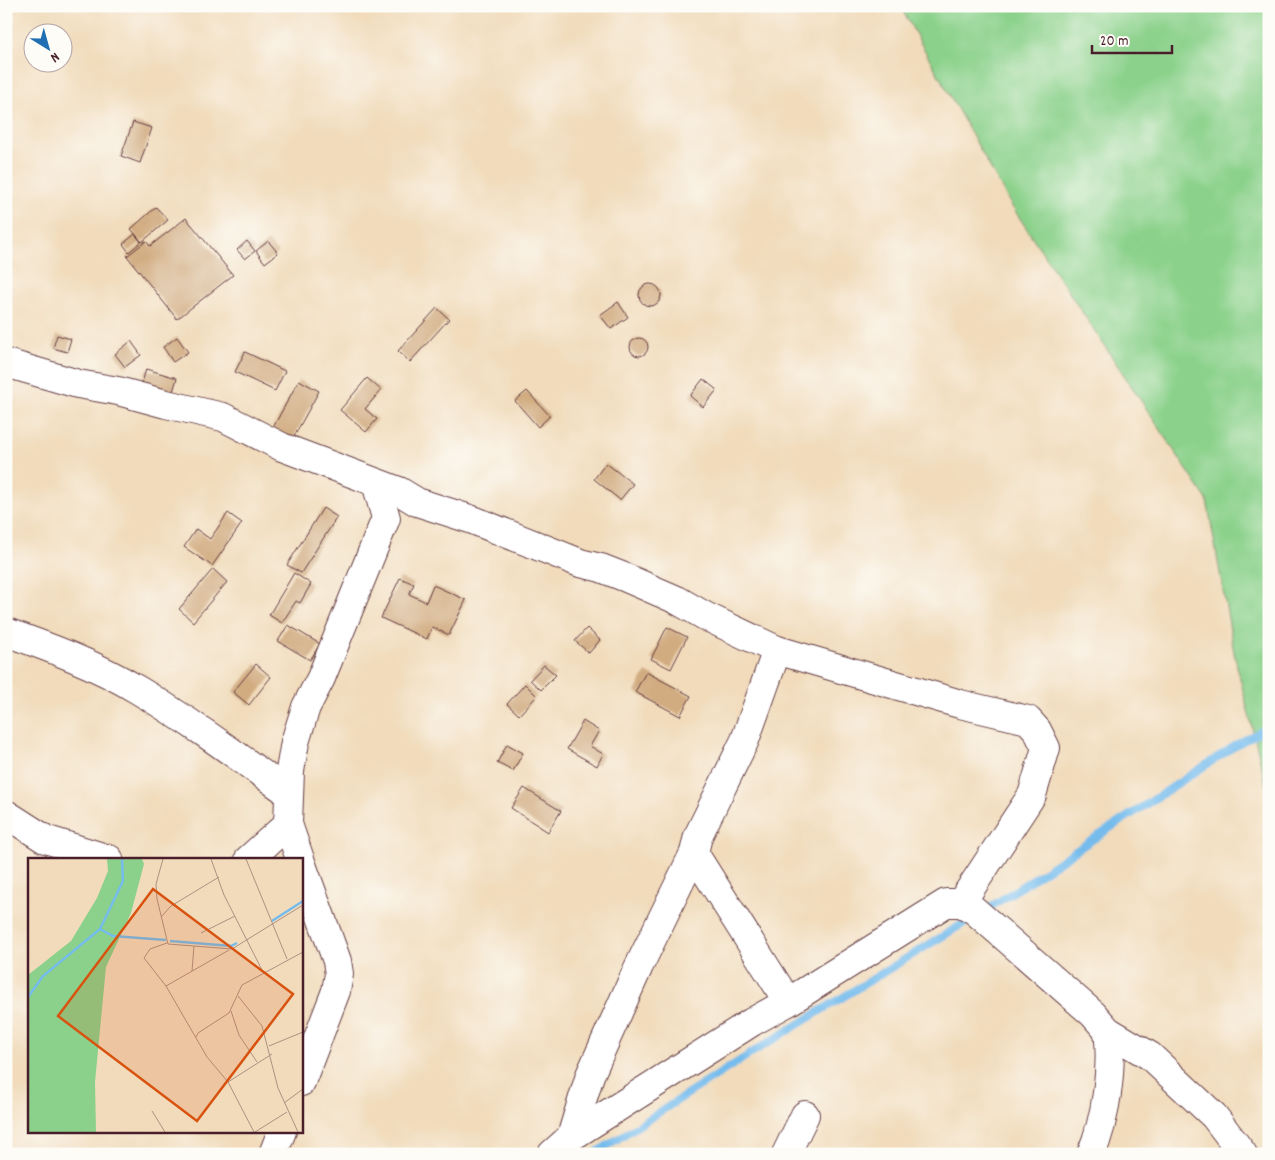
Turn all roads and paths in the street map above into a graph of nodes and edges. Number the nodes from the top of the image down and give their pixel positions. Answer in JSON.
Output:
{"nodes":[{"id":1,"x":6,"y":363,"type":"edge"},
{"id":2,"x":376,"y":482,"type":"junction"},
{"id":3,"x":417,"y":502,"type":"junction"},
{"id":4,"x":386,"y":518,"type":"junction"},
{"id":5,"x":6,"y":632,"type":"edge"},
{"id":6,"x":777,"y":650,"type":"junction"},
{"id":7,"x":289,"y":792,"type":"junction"},
{"id":8,"x":6,"y":814,"type":"edge"},
{"id":9,"x":288,"y":824,"type":"junction"},
{"id":10,"x":694,"y":853,"type":"junction"},
{"id":11,"x":106,"y":858,"type":"edge"},
{"id":12,"x":250,"y":858,"type":"edge"},
{"id":13,"x":300,"y":858,"type":"edge"},
{"id":14,"x":302,"y":866,"type":"edge"},
{"id":15,"x":309,"y":906,"type":"edge"},
{"id":16,"x":972,"y":911,"type":"junction"},
{"id":17,"x":788,"y":1002,"type":"junction"},
{"id":18,"x":1108,"y":1031,"type":"junction"},
{"id":19,"x":302,"y":1079,"type":"edge"},
{"id":20,"x":805,"y":1115,"type":"dead end"},
{"id":21,"x":282,"y":1132,"type":"edge"},
{"id":22,"x":562,"y":1146,"type":"edge"},
{"id":23,"x":273,"y":1154,"type":"edge"},
{"id":24,"x":786,"y":1154,"type":"edge"},
{"id":25,"x":1091,"y":1154,"type":"edge"},
{"id":26,"x":1243,"y":1154,"type":"edge"}],
"edges":[{"from":1,"to":2,"type":"street"},
{"from":2,"to":3,"type":"street"},
{"from":2,"to":4,"type":"street"},
{"from":3,"to":4,"type":"street"},
{"from":3,"to":6,"type":"street"},
{"from":4,"to":7,"type":"street"},
{"from":5,"to":7,"type":"street"},
{"from":6,"to":10,"type":"street"},
{"from":6,"to":16,"type":"street"},
{"from":7,"to":9,"type":"street"},
{"from":8,"to":11,"type":"street"},
{"from":9,"to":12,"type":"street"},
{"from":9,"to":13,"type":"street"},
{"from":10,"to":17,"type":"street"},
{"from":10,"to":22,"type":"street"},
{"from":14,"to":15,"type":"street"},
{"from":15,"to":19,"type":"street"},
{"from":16,"to":17,"type":"street"},
{"from":16,"to":18,"type":"street"},
{"from":17,"to":22,"type":"street"},
{"from":18,"to":25,"type":"street"},
{"from":18,"to":26,"type":"street"},
{"from":20,"to":24,"type":"street"},
{"from":21,"to":23,"type":"street"}]}
